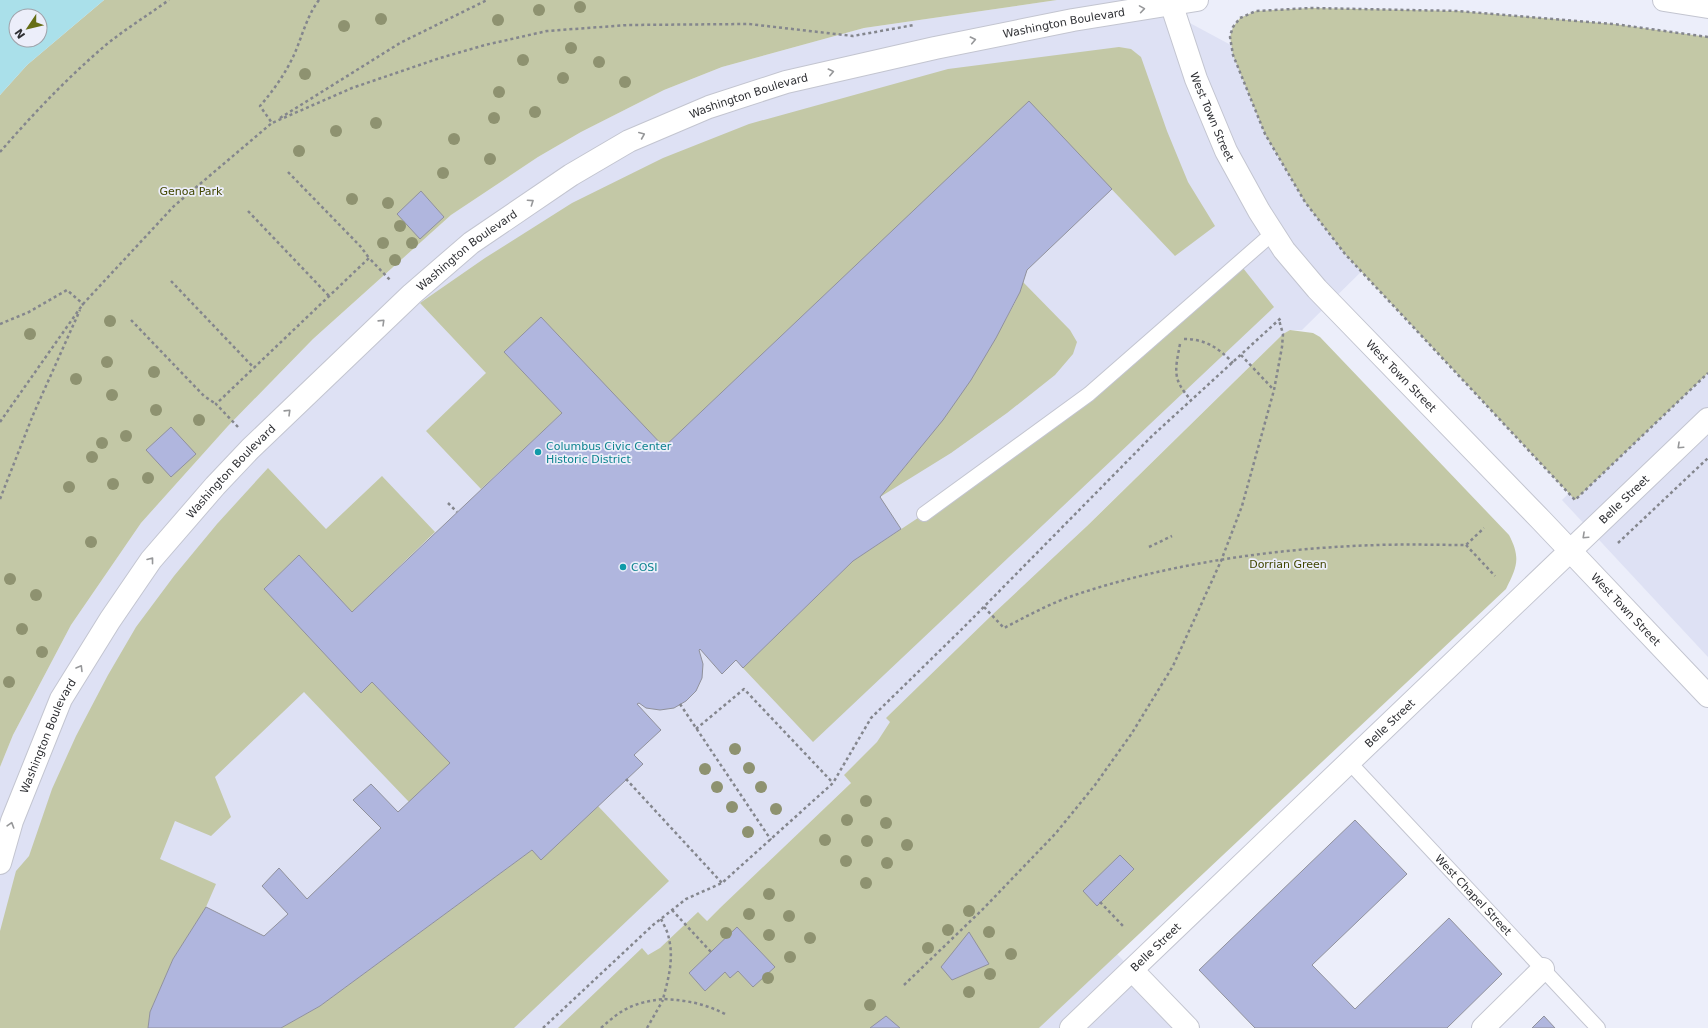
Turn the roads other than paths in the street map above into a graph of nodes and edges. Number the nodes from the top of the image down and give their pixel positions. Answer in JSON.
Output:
{"nodes":[{"id":1,"x":1197,"y":0,"type":"edge"},
{"id":2,"x":1664,"y":0,"type":"edge"},
{"id":3,"x":1171,"y":2,"type":"edge"},
{"id":4,"x":1708,"y":7,"type":"edge"},
{"id":5,"x":1274,"y":234,"type":"junction"},
{"id":6,"x":1708,"y":419,"type":"edge"},
{"id":7,"x":924,"y":514,"type":"dead end"},
{"id":8,"x":1570,"y":550,"type":"junction"},
{"id":9,"x":1708,"y":696,"type":"edge"},
{"id":10,"x":1349,"y":762,"type":"junction"},
{"id":11,"x":0,"y":863,"type":"edge"},
{"id":12,"x":1543,"y":969,"type":"junction"},
{"id":13,"x":1132,"y":970,"type":"junction"},
{"id":14,"x":1071,"y":1028,"type":"edge"},
{"id":15,"x":1188,"y":1028,"type":"edge"},
{"id":16,"x":1482,"y":1028,"type":"edge"},
{"id":17,"x":1598,"y":1028,"type":"edge"}],
"edges":[{"from":1,"to":3,"type":"street","name":"Washington Boulevard"},
{"from":2,"to":4,"type":"street"},
{"from":3,"to":5,"type":"street","name":"West Town Street"},
{"from":11,"to":3,"type":"street","name":"Washington Boulevard","one_way":true},
{"from":5,"to":7,"type":"lane"},
{"from":5,"to":8,"type":"street","name":"West Town Street"},
{"from":6,"to":8,"type":"street","name":"Belle Street","one_way":true},
{"from":8,"to":9,"type":"street","name":"West Town Street"},
{"from":8,"to":10,"type":"street","name":"Belle Street"},
{"from":10,"to":12,"type":"lane","name":"West Chapel Street"},
{"from":10,"to":13,"type":"street","name":"Belle Street"},
{"from":12,"to":16,"type":"street"},
{"from":12,"to":17,"type":"lane","name":"West Chapel Street"},
{"from":13,"to":14,"type":"street","name":"Belle Street"},
{"from":13,"to":15,"type":"street"}]}
